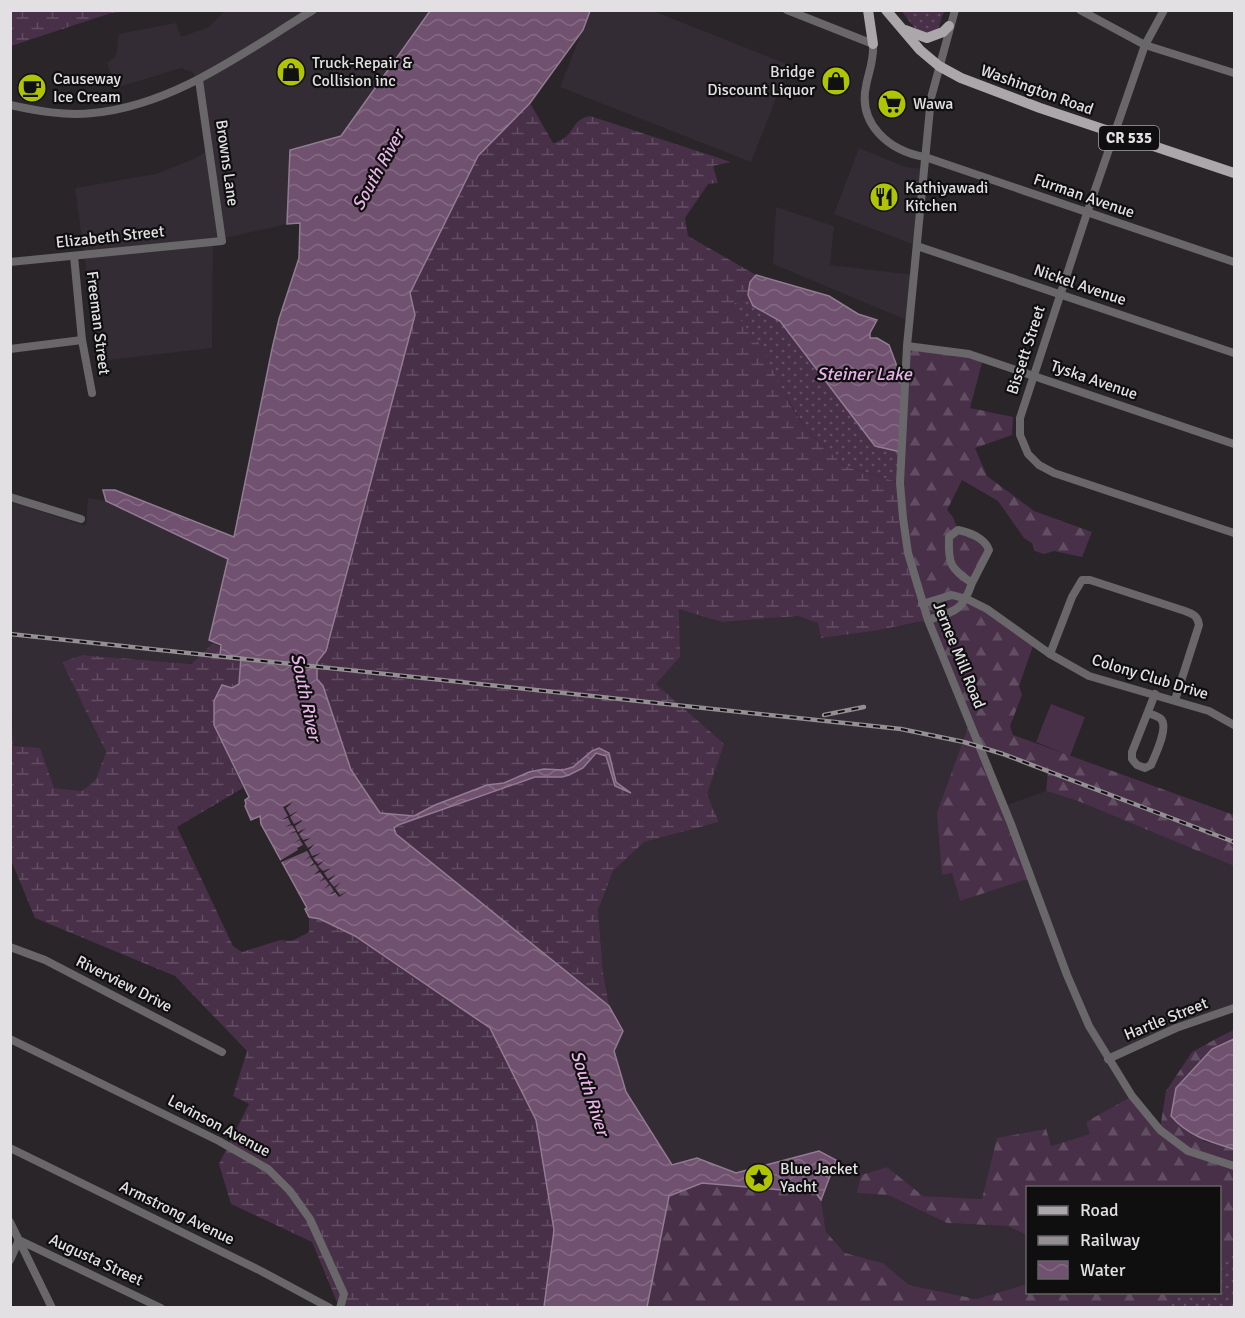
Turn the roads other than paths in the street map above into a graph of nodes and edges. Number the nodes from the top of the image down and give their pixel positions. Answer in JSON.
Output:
{"nodes":[{"id":1,"x":313,"y":10,"type":"edge"},
{"id":2,"x":787,"y":10,"type":"edge"},
{"id":3,"x":868,"y":10,"type":"edge"},
{"id":4,"x":886,"y":10,"type":"edge"},
{"id":5,"x":955,"y":10,"type":"edge"},
{"id":6,"x":1080,"y":10,"type":"edge"},
{"id":7,"x":1164,"y":10,"type":"edge"},
{"id":8,"x":949,"y":26,"type":"junction"},
{"id":9,"x":898,"y":27,"type":"junction"},
{"id":10,"x":873,"y":44,"type":"junction"},
{"id":11,"x":1145,"y":45,"type":"junction"},
{"id":12,"x":939,"y":66,"type":"junction"},
{"id":13,"x":1234,"y":73,"type":"edge"},
{"id":14,"x":199,"y":80,"type":"junction"},
{"id":15,"x":10,"y":105,"type":"edge"},
{"id":16,"x":1114,"y":133,"type":"junction"},
{"id":17,"x":925,"y":157,"type":"junction"},
{"id":18,"x":1234,"y":173,"type":"edge"},
{"id":19,"x":1087,"y":213,"type":"junction"},
{"id":20,"x":212,"y":242,"type":"joint"},
{"id":21,"x":917,"y":246,"type":"junction"},
{"id":22,"x":74,"y":256,"type":"junction"},
{"id":23,"x":10,"y":262,"type":"edge"},
{"id":24,"x":1234,"y":262,"type":"edge"},
{"id":25,"x":1060,"y":294,"type":"junction"},
{"id":26,"x":82,"y":340,"type":"junction"},
{"id":27,"x":907,"y":346,"type":"junction"},
{"id":28,"x":10,"y":349,"type":"edge"},
{"id":29,"x":1234,"y":353,"type":"edge"},
{"id":30,"x":1033,"y":375,"type":"junction"},
{"id":31,"x":92,"y":393,"type":"dead end"},
{"id":32,"x":1234,"y":444,"type":"edge"},
{"id":33,"x":10,"y":496,"type":"edge"},
{"id":34,"x":81,"y":519,"type":"dead end"},
{"id":35,"x":1234,"y":533,"type":"edge"},
{"id":36,"x":972,"y":583,"type":"junction"},
{"id":37,"x":967,"y":599,"type":"junction"},
{"id":38,"x":922,"y":604,"type":"junction"},
{"id":39,"x":928,"y":620,"type":"junction"},
{"id":40,"x":1050,"y":654,"type":"junction"},
{"id":41,"x":1155,"y":694,"type":"junction"},
{"id":42,"x":1175,"y":700,"type":"junction"},
{"id":43,"x":1148,"y":713,"type":"junction"},
{"id":44,"x":1234,"y":725,"type":"edge"},
{"id":45,"x":10,"y":947,"type":"edge"},
{"id":46,"x":1234,"y":1008,"type":"edge"},
{"id":47,"x":10,"y":1039,"type":"edge"},
{"id":48,"x":222,"y":1052,"type":"dead end"},
{"id":49,"x":1108,"y":1059,"type":"junction"},
{"id":50,"x":10,"y":1148,"type":"edge"},
{"id":51,"x":1234,"y":1166,"type":"edge"},
{"id":52,"x":10,"y":1222,"type":"edge"},
{"id":53,"x":19,"y":1240,"type":"junction"},
{"id":54,"x":10,"y":1260,"type":"edge"},
{"id":55,"x":52,"y":1308,"type":"edge"},
{"id":56,"x":161,"y":1308,"type":"edge"},
{"id":57,"x":330,"y":1308,"type":"edge"},
{"id":58,"x":340,"y":1308,"type":"edge"}],
"edges":[{"from":1,"to":14,"type":"street"},
{"from":2,"to":10,"type":"street"},
{"from":3,"to":10,"type":"main road"},
{"from":4,"to":9,"type":"main road","name":"Washington Road","number":"CR 535"},
{"from":5,"to":8,"type":"street","name":"Jernee Mill Road"},
{"from":6,"to":11,"type":"street"},
{"from":7,"to":11,"type":"street","name":"Bissett Street"},
{"from":8,"to":9,"type":"main road"},
{"from":8,"to":12,"type":"street","name":"Jernee Mill Road"},
{"from":9,"to":12,"type":"main road","name":"Washington Road","number":"CR 535"},
{"from":10,"to":17,"type":"street","name":"Furman Avenue"},
{"from":11,"to":13,"type":"street"},
{"from":11,"to":16,"type":"street","name":"Bissett Street"},
{"from":12,"to":16,"type":"main road","name":"Washington Road","number":"CR 535"},
{"from":12,"to":17,"type":"street","name":"Jernee Mill Road"},
{"from":14,"to":15,"type":"street"},
{"from":14,"to":20,"type":"street","name":"Browns Lane"},
{"from":16,"to":18,"type":"main road","name":"Washington Road","number":"CR 535"},
{"from":16,"to":19,"type":"street","name":"Bissett Street"},
{"from":17,"to":19,"type":"street","name":"Furman Avenue"},
{"from":17,"to":21,"type":"street","name":"Jernee Mill Road"},
{"from":19,"to":24,"type":"street","name":"Furman Avenue"},
{"from":19,"to":25,"type":"street","name":"Bissett Street"},
{"from":20,"to":22,"type":"street","name":"Elizabeth Street"},
{"from":21,"to":25,"type":"street","name":"Nickel Avenue"},
{"from":21,"to":27,"type":"street","name":"Jernee Mill Road"},
{"from":22,"to":23,"type":"street","name":"Elizabeth Street"},
{"from":22,"to":26,"type":"street","name":"Freeman Street"},
{"from":25,"to":29,"type":"street","name":"Nickel Avenue"},
{"from":25,"to":30,"type":"street","name":"Bissett Street"},
{"from":26,"to":28,"type":"street"},
{"from":26,"to":31,"type":"street","name":"Freeman Street"},
{"from":27,"to":30,"type":"street","name":"Tyska Avenue"},
{"from":27,"to":38,"type":"street","name":"Jernee Mill Road"},
{"from":30,"to":32,"type":"street","name":"Tyska Avenue"},
{"from":30,"to":35,"type":"street","name":"Bissett Street"},
{"from":33,"to":34,"type":"street"},
{"from":36,"to":36,"type":"street"},
{"from":36,"to":37,"type":"street"},
{"from":37,"to":38,"type":"street","name":"Colony Club Drive"},
{"from":37,"to":39,"type":"street"},
{"from":37,"to":40,"type":"street","name":"Colony Club Drive"},
{"from":38,"to":39,"type":"street","name":"Jernee Mill Road"},
{"from":39,"to":49,"type":"street","name":"Jernee Mill Road"},
{"from":40,"to":41,"type":"street","name":"Colony Club Drive"},
{"from":40,"to":42,"type":"street"},
{"from":41,"to":42,"type":"street","name":"Colony Club Drive"},
{"from":41,"to":43,"type":"street"},
{"from":42,"to":44,"type":"street","name":"Colony Club Drive"},
{"from":43,"to":43,"type":"street"},
{"from":45,"to":48,"type":"street","name":"Riverview Drive"},
{"from":46,"to":49,"type":"street","name":"Hartle Street"},
{"from":47,"to":58,"type":"street","name":"Levinson Avenue"},
{"from":49,"to":51,"type":"street","name":"Jernee Mill Road"},
{"from":50,"to":57,"type":"street","name":"Armstrong Avenue"},
{"from":52,"to":53,"type":"street"},
{"from":53,"to":54,"type":"street"},
{"from":53,"to":55,"type":"street"},
{"from":53,"to":56,"type":"street","name":"Augusta Street"}]}
